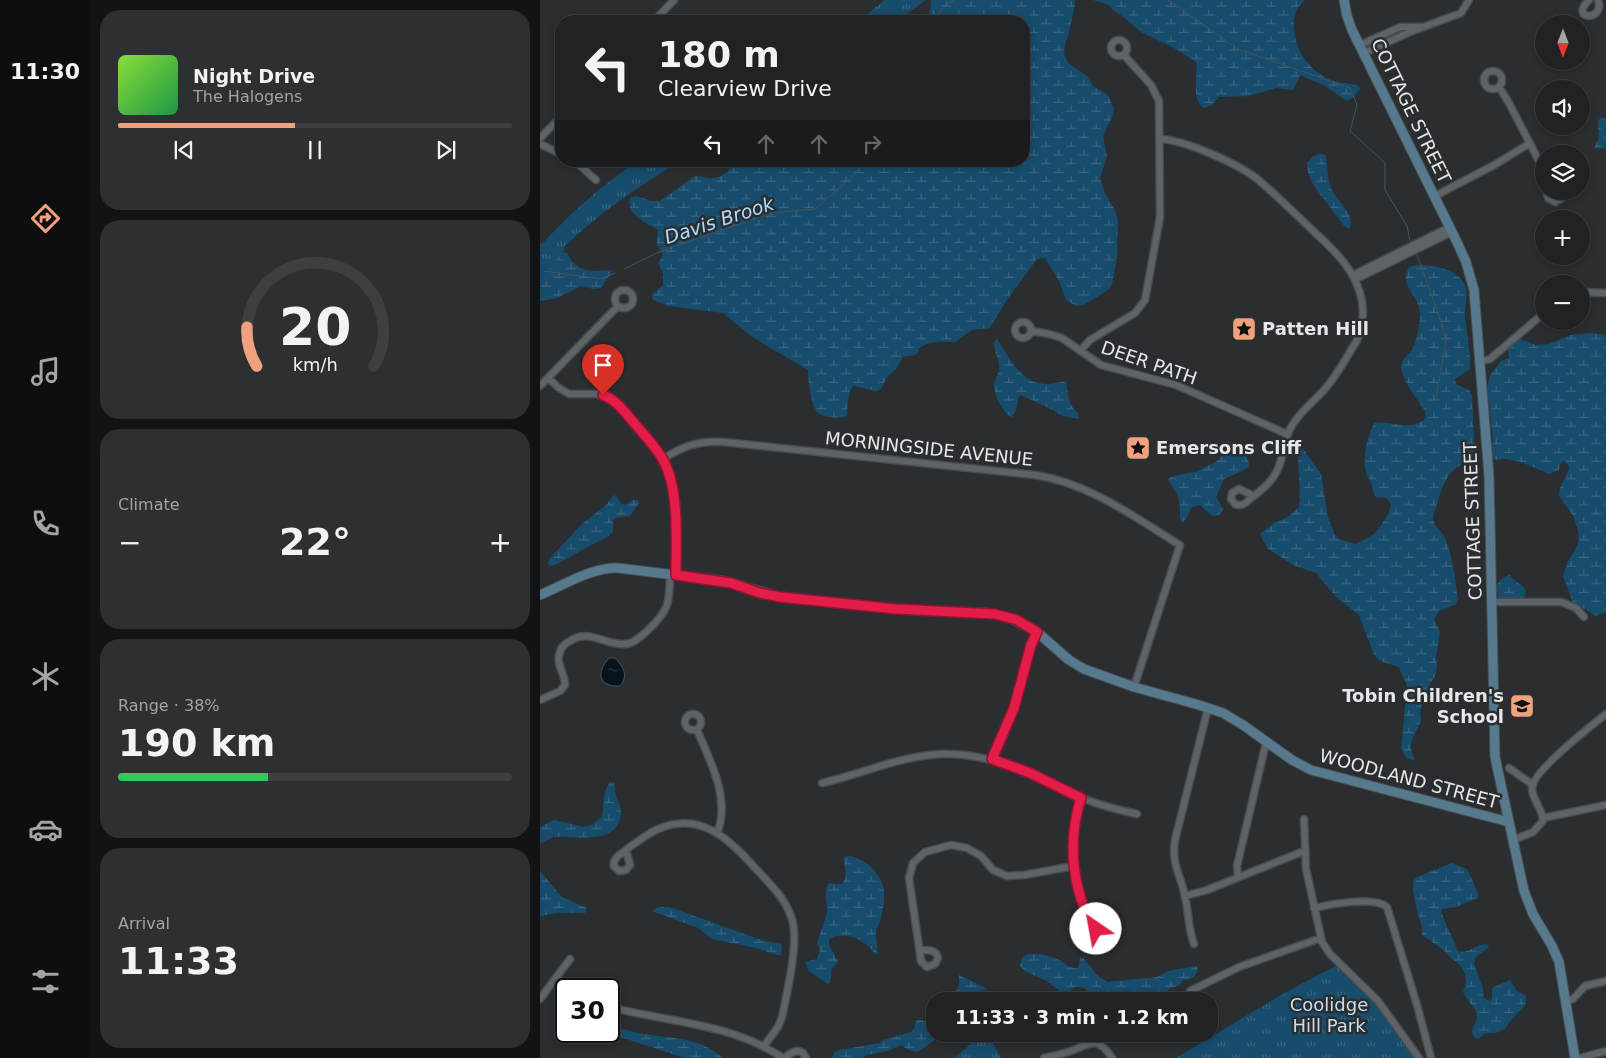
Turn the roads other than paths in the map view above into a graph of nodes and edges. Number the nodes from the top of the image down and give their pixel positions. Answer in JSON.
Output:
{"nodes":[{"id":1,"x":674,"y":0,"type":"edge"},
{"id":2,"x":1344,"y":0,"type":"edge"},
{"id":3,"x":1469,"y":0,"type":"edge"},
{"id":4,"x":1589,"y":0,"type":"edge"},
{"id":5,"x":1600,"y":0,"type":"edge"},
{"id":6,"x":660,"y":15,"type":"edge"},
{"id":7,"x":1362,"y":49,"type":"junction"},
{"id":8,"x":1124,"y":55,"type":"dead end"},
{"id":9,"x":1498,"y":88,"type":"dead end"},
{"id":10,"x":555,"y":123,"type":"edge"},
{"id":11,"x":540,"y":138,"type":"edge"},
{"id":12,"x":1160,"y":139,"type":"junction"},
{"id":13,"x":1530,"y":143,"type":"junction"},
{"id":14,"x":540,"y":144,"type":"edge"},
{"id":15,"x":555,"y":151,"type":"edge"},
{"id":16,"x":1535,"y":153,"type":"edge"},
{"id":17,"x":582,"y":167,"type":"edge"},
{"id":18,"x":596,"y":180,"type":"dead end"},
{"id":19,"x":1434,"y":196,"type":"junction"},
{"id":20,"x":1451,"y":229,"type":"junction"},
{"id":21,"x":1355,"y":277,"type":"junction"},
{"id":22,"x":1590,"y":293,"type":"edge"},
{"id":23,"x":1606,"y":294,"type":"edge"},
{"id":24,"x":618,"y":306,"type":"dead end"},
{"id":25,"x":1535,"y":321,"type":"edge"},
{"id":26,"x":1031,"y":331,"type":"dead end"},
{"id":27,"x":1080,"y":352,"type":"junction"},
{"id":28,"x":1480,"y":362,"type":"junction"},
{"id":29,"x":548,"y":378,"type":"junction"},
{"id":30,"x":540,"y":386,"type":"edge"},
{"id":31,"x":1287,"y":434,"type":"junction"},
{"id":32,"x":662,"y":459,"type":"junction"},
{"id":33,"x":1254,"y":496,"type":"dead end"},
{"id":34,"x":673,"y":575,"type":"junction"},
{"id":35,"x":540,"y":595,"type":"edge"},
{"id":36,"x":1492,"y":602,"type":"junction"},
{"id":37,"x":1584,"y":617,"type":"dead end"},
{"id":38,"x":1037,"y":632,"type":"junction"},
{"id":39,"x":1134,"y":687,"type":"junction"},
{"id":40,"x":540,"y":700,"type":"edge"},
{"id":41,"x":1208,"y":708,"type":"junction"},
{"id":42,"x":1606,"y":714,"type":"edge"},
{"id":43,"x":697,"y":730,"type":"dead end"},
{"id":44,"x":1268,"y":742,"type":"junction"},
{"id":45,"x":992,"y":759,"type":"junction"},
{"id":46,"x":1509,"y":768,"type":"dead end"},
{"id":47,"x":822,"y":783,"type":"dead end"},
{"id":48,"x":1533,"y":785,"type":"junction"},
{"id":49,"x":1081,"y":798,"type":"junction"},
{"id":50,"x":1606,"y":806,"type":"edge"},
{"id":51,"x":1137,"y":814,"type":"dead end"},
{"id":52,"x":1543,"y":818,"type":"junction"},
{"id":53,"x":1304,"y":819,"type":"dead end"},
{"id":54,"x":1509,"y":822,"type":"junction"},
{"id":55,"x":718,"y":833,"type":"junction"},
{"id":56,"x":1513,"y":840,"type":"junction"},
{"id":57,"x":626,"y":850,"type":"dead end"},
{"id":58,"x":1304,"y":851,"type":"junction"},
{"id":59,"x":1074,"y":866,"type":"junction"},
{"id":60,"x":1238,"y":877,"type":"junction"},
{"id":61,"x":1185,"y":896,"type":"junction"},
{"id":62,"x":1314,"y":908,"type":"junction"},
{"id":63,"x":1094,"y":930,"type":"dead end"},
{"id":64,"x":1321,"y":938,"type":"junction"},
{"id":65,"x":1194,"y":944,"type":"dead end"},
{"id":66,"x":920,"y":950,"type":"dead end"},
{"id":67,"x":570,"y":959,"type":"dead end"},
{"id":68,"x":556,"y":978,"type":"edge"},
{"id":69,"x":555,"y":979,"type":"edge"},
{"id":70,"x":1606,"y":981,"type":"edge"},
{"id":71,"x":1190,"y":991,"type":"dead end"},
{"id":72,"x":540,"y":999,"type":"edge"},
{"id":73,"x":1566,"y":1001,"type":"junction"},
{"id":74,"x":620,"y":1009,"type":"edge"},
{"id":75,"x":764,"y":1046,"type":"junction"},
{"id":76,"x":1606,"y":1051,"type":"edge"},
{"id":77,"x":784,"y":1058,"type":"edge"},
{"id":78,"x":806,"y":1058,"type":"edge"},
{"id":79,"x":1044,"y":1058,"type":"edge"},
{"id":80,"x":1112,"y":1058,"type":"edge"},
{"id":81,"x":1419,"y":1058,"type":"edge"},
{"id":82,"x":1431,"y":1058,"type":"edge"},
{"id":83,"x":1575,"y":1058,"type":"edge"},
{"id":84,"x":1580,"y":1058,"type":"edge"}],
"edges":[{"from":1,"to":6,"type":"street"},
{"from":2,"to":7,"type":"street","name":"COTTAGE STREET"},
{"from":3,"to":7,"type":"street"},
{"from":4,"to":5,"type":"street"},
{"from":7,"to":19,"type":"street","name":"COTTAGE STREET"},
{"from":8,"to":12,"type":"street"},
{"from":9,"to":13,"type":"street"},
{"from":10,"to":11,"type":"street"},
{"from":12,"to":21,"type":"street"},
{"from":12,"to":27,"type":"street"},
{"from":13,"to":16,"type":"street"},
{"from":13,"to":19,"type":"street"},
{"from":14,"to":15,"type":"street"},
{"from":17,"to":18,"type":"street"},
{"from":19,"to":20,"type":"street","name":"COTTAGE STREET"},
{"from":20,"to":21,"type":"street"},
{"from":20,"to":28,"type":"street","name":"COTTAGE STREET"},
{"from":21,"to":31,"type":"street"},
{"from":22,"to":23,"type":"street"},
{"from":24,"to":29,"type":"street"},
{"from":25,"to":28,"type":"street"},
{"from":26,"to":27,"type":"street","name":"DEER PATH"},
{"from":27,"to":31,"type":"street","name":"DEER PATH"},
{"from":28,"to":36,"type":"street","name":"COTTAGE STREET"},
{"from":29,"to":30,"type":"street"},
{"from":29,"to":32,"type":"street"},
{"from":31,"to":33,"type":"street"},
{"from":32,"to":34,"type":"street"},
{"from":32,"to":39,"type":"street","name":"MORNINGSIDE AVENUE"},
{"from":34,"to":35,"type":"street","name":"WOODLAND STREET"},
{"from":34,"to":38,"type":"street","name":"WOODLAND STREET"},
{"from":34,"to":40,"type":"street"},
{"from":36,"to":37,"type":"street"},
{"from":36,"to":54,"type":"street","name":"COTTAGE STREET"},
{"from":38,"to":39,"type":"street","name":"WOODLAND STREET"},
{"from":38,"to":45,"type":"street"},
{"from":39,"to":41,"type":"street","name":"WOODLAND STREET"},
{"from":41,"to":44,"type":"street","name":"WOODLAND STREET"},
{"from":41,"to":61,"type":"street"},
{"from":42,"to":48,"type":"street"},
{"from":43,"to":55,"type":"street"},
{"from":44,"to":54,"type":"street","name":"WOODLAND STREET"},
{"from":44,"to":60,"type":"street"},
{"from":45,"to":47,"type":"street"},
{"from":45,"to":49,"type":"street"},
{"from":46,"to":48,"type":"street"},
{"from":48,"to":52,"type":"street"},
{"from":49,"to":51,"type":"street"},
{"from":49,"to":59,"type":"street"},
{"from":50,"to":52,"type":"street"},
{"from":52,"to":56,"type":"street"},
{"from":53,"to":58,"type":"street"},
{"from":54,"to":56,"type":"street","name":"COTTAGE STREET"},
{"from":55,"to":57,"type":"street"},
{"from":55,"to":75,"type":"street"},
{"from":56,"to":73,"type":"street","name":"COTTAGE STREET"},
{"from":58,"to":60,"type":"street"},
{"from":58,"to":62,"type":"street"},
{"from":59,"to":63,"type":"street"},
{"from":59,"to":66,"type":"street"},
{"from":60,"to":61,"type":"street"},
{"from":61,"to":65,"type":"street"},
{"from":62,"to":64,"type":"street"},
{"from":62,"to":82,"type":"street"},
{"from":64,"to":71,"type":"street"},
{"from":64,"to":81,"type":"street"},
{"from":67,"to":68,"type":"street"},
{"from":69,"to":72,"type":"street"},
{"from":70,"to":73,"type":"street"},
{"from":73,"to":83,"type":"street","name":"COTTAGE STREET"},
{"from":74,"to":75,"type":"street"},
{"from":75,"to":77,"type":"street"},
{"from":76,"to":84,"type":"street"},
{"from":77,"to":78,"type":"street"},
{"from":79,"to":80,"type":"street"}]}
